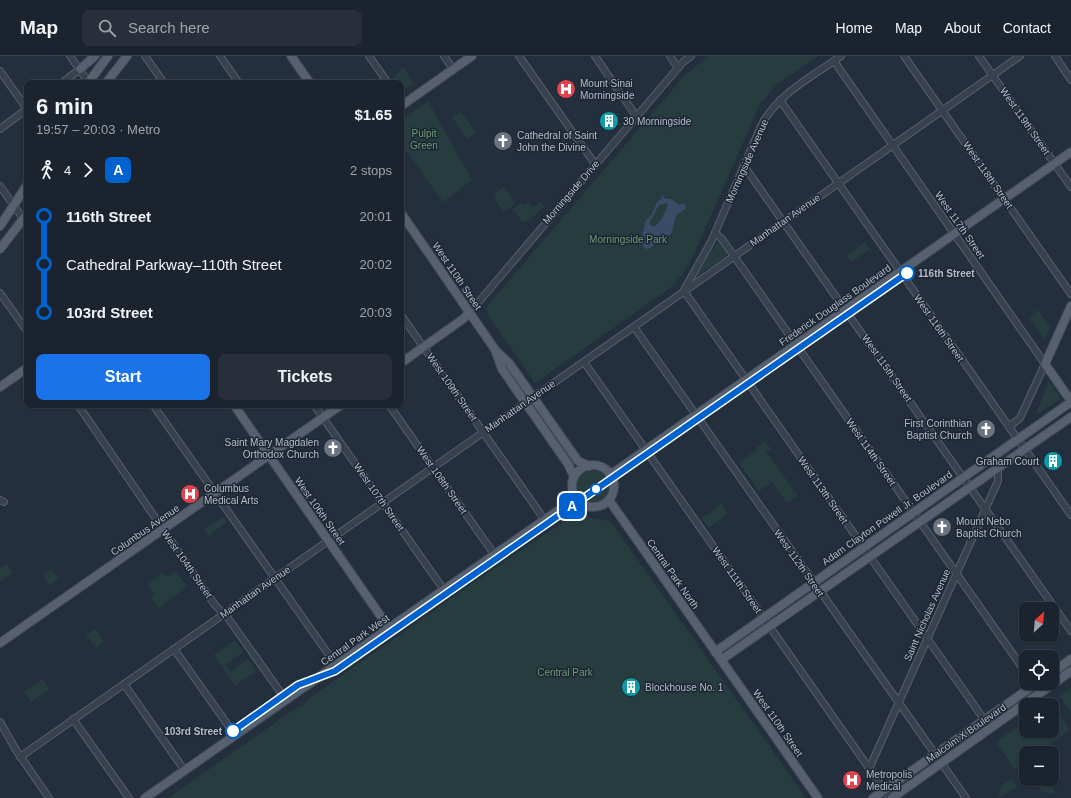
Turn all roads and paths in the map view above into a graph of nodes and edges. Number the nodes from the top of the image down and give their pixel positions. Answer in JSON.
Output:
{"nodes":[{"id":1,"x":70,"y":56,"type":"edge"},
{"id":2,"x":95,"y":56,"type":"edge"},
{"id":3,"x":108,"y":56,"type":"edge"},
{"id":4,"x":127,"y":56,"type":"edge"},
{"id":5,"x":145,"y":56,"type":"edge"},
{"id":6,"x":220,"y":56,"type":"edge"},
{"id":7,"x":291,"y":56,"type":"edge"},
{"id":8,"x":369,"y":56,"type":"edge"},
{"id":9,"x":444,"y":56,"type":"edge"},
{"id":10,"x":472,"y":56,"type":"edge"},
{"id":11,"x":520,"y":56,"type":"edge"},
{"id":12,"x":595,"y":56,"type":"edge"},
{"id":13,"x":670,"y":56,"type":"edge"},
{"id":14,"x":691,"y":56,"type":"edge"},
{"id":15,"x":841,"y":56,"type":"edge"},
{"id":16,"x":904,"y":56,"type":"edge"},
{"id":17,"x":979,"y":56,"type":"edge"},
{"id":18,"x":1020,"y":56,"type":"edge"},
{"id":19,"x":1054,"y":56,"type":"edge"},
{"id":20,"x":834,"y":61,"type":"junction"},
{"id":21,"x":678,"y":68,"type":"junction"},
{"id":22,"x":80,"y":69,"type":"junction"},
{"id":23,"x":453,"y":69,"type":"junction"},
{"id":24,"x":0,"y":71,"type":"edge"},
{"id":25,"x":993,"y":75,"type":"junction"},
{"id":26,"x":66,"y":80,"type":"edge"},
{"id":27,"x":86,"y":80,"type":"edge"},
{"id":28,"x":90,"y":80,"type":"edge"},
{"id":29,"x":108,"y":80,"type":"edge"},
{"id":30,"x":162,"y":80,"type":"edge"},
{"id":31,"x":237,"y":80,"type":"edge"},
{"id":32,"x":308,"y":80,"type":"edge"},
{"id":33,"x":386,"y":80,"type":"edge"},
{"id":34,"x":1071,"y":80,"type":"edge"},
{"id":35,"x":780,"y":100,"type":"junction"},
{"id":36,"x":404,"y":103,"type":"edge"},
{"id":37,"x":24,"y":105,"type":"edge"},
{"id":38,"x":24,"y":111,"type":"edge"},
{"id":39,"x":942,"y":111,"type":"junction"},
{"id":40,"x":636,"y":116,"type":"junction"},
{"id":41,"x":0,"y":129,"type":"edge"},
{"id":42,"x":892,"y":145,"type":"junction"},
{"id":43,"x":1071,"y":152,"type":"edge"},
{"id":44,"x":595,"y":164,"type":"junction"},
{"id":45,"x":1054,"y":164,"type":"junction"},
{"id":46,"x":744,"y":166,"type":"junction"},
{"id":47,"x":838,"y":184,"type":"junction"},
{"id":48,"x":0,"y":186,"type":"edge"},
{"id":49,"x":1071,"y":187,"type":"edge"},
{"id":50,"x":24,"y":191,"type":"edge"},
{"id":51,"x":1005,"y":199,"type":"junction"},
{"id":52,"x":14,"y":206,"type":"junction"},
{"id":53,"x":404,"y":216,"type":"edge"},
{"id":54,"x":24,"y":217,"type":"edge"},
{"id":55,"x":24,"y":221,"type":"edge"},
{"id":56,"x":784,"y":221,"type":"junction"},
{"id":57,"x":0,"y":226,"type":"edge"},
{"id":58,"x":714,"y":233,"type":"junction"},
{"id":59,"x":954,"y":234,"type":"junction"},
{"id":60,"x":0,"y":249,"type":"edge"},
{"id":61,"x":734,"y":256,"type":"junction"},
{"id":62,"x":900,"y":272,"type":"junction"},
{"id":63,"x":684,"y":292,"type":"junction"},
{"id":64,"x":0,"y":293,"type":"edge"},
{"id":65,"x":1071,"y":294,"type":"edge"},
{"id":66,"x":1071,"y":306,"type":"edge"},
{"id":67,"x":846,"y":310,"type":"junction"},
{"id":68,"x":470,"y":312,"type":"junction"},
{"id":69,"x":404,"y":319,"type":"edge"},
{"id":70,"x":24,"y":327,"type":"edge"},
{"id":71,"x":634,"y":327,"type":"junction"},
{"id":72,"x":796,"y":345,"type":"junction"},
{"id":73,"x":424,"y":347,"type":"junction"},
{"id":74,"x":496,"y":351,"type":"junction"},
{"id":75,"x":404,"y":361,"type":"edge"},
{"id":76,"x":584,"y":362,"type":"junction"},
{"id":77,"x":1045,"y":364,"type":"junction"},
{"id":78,"x":24,"y":370,"type":"edge"},
{"id":79,"x":746,"y":380,"type":"junction"},
{"id":80,"x":0,"y":387,"type":"edge"},
{"id":81,"x":532,"y":398,"type":"junction"},
{"id":82,"x":1071,"y":401,"type":"edge"},
{"id":83,"x":525,"y":403,"type":"junction"},
{"id":84,"x":80,"y":408,"type":"edge"},
{"id":85,"x":155,"y":408,"type":"edge"},
{"id":86,"x":236,"y":408,"type":"edge"},
{"id":87,"x":316,"y":408,"type":"edge"},
{"id":88,"x":336,"y":408,"type":"edge"},
{"id":89,"x":391,"y":408,"type":"edge"},
{"id":90,"x":695,"y":415,"type":"junction"},
{"id":91,"x":323,"y":417,"type":"junction"},
{"id":92,"x":1071,"y":417,"type":"edge"},
{"id":93,"x":1008,"y":427,"type":"junction"},
{"id":94,"x":483,"y":432,"type":"junction"},
{"id":95,"x":1017,"y":440,"type":"junction"},
{"id":96,"x":646,"y":450,"type":"junction"},
{"id":97,"x":1024,"y":450,"type":"junction"},
{"id":98,"x":269,"y":455,"type":"junction"},
{"id":99,"x":589,"y":466,"type":"junction"},
{"id":100,"x":433,"y":467,"type":"junction"},
{"id":101,"x":998,"y":468,"type":"junction"},
{"id":102,"x":610,"y":475,"type":"junction"},
{"id":103,"x":574,"y":477,"type":"junction"},
{"id":104,"x":964,"y":477,"type":"junction"},
{"id":105,"x":970,"y":487,"type":"junction"},
{"id":106,"x":215,"y":493,"type":"junction"},
{"id":107,"x":576,"y":498,"type":"junction"},
{"id":108,"x":609,"y":500,"type":"junction"},
{"id":109,"x":383,"y":503,"type":"junction"},
{"id":110,"x":985,"y":508,"type":"junction"},
{"id":111,"x":913,"y":512,"type":"junction"},
{"id":112,"x":1071,"y":515,"type":"edge"},
{"id":113,"x":544,"y":519,"type":"junction"},
{"id":114,"x":920,"y":522,"type":"junction"},
{"id":115,"x":163,"y":529,"type":"junction"},
{"id":116,"x":329,"y":540,"type":"junction"},
{"id":117,"x":863,"y":548,"type":"junction"},
{"id":118,"x":494,"y":554,"type":"junction"},
{"id":119,"x":870,"y":558,"type":"junction"},
{"id":120,"x":956,"y":574,"type":"junction"},
{"id":121,"x":274,"y":578,"type":"junction"},
{"id":122,"x":812,"y":583,"type":"junction"},
{"id":123,"x":444,"y":590,"type":"junction"},
{"id":124,"x":820,"y":593,"type":"junction"},
{"id":125,"x":223,"y":614,"type":"junction"},
{"id":126,"x":763,"y":618,"type":"junction"},
{"id":127,"x":770,"y":627,"type":"junction"},
{"id":128,"x":389,"y":628,"type":"junction"},
{"id":129,"x":1071,"y":631,"type":"edge"},
{"id":130,"x":927,"y":639,"type":"junction"},
{"id":131,"x":0,"y":643,"type":"edge"},
{"id":132,"x":174,"y":649,"type":"junction"},
{"id":133,"x":715,"y":652,"type":"junction"},
{"id":134,"x":1071,"y":659,"type":"edge"},
{"id":135,"x":721,"y":660,"type":"junction"},
{"id":136,"x":1019,"y":663,"type":"edge"},
{"id":137,"x":336,"y":665,"type":"junction"},
{"id":138,"x":1059,"y":667,"type":"edge"},
{"id":139,"x":1071,"y":672,"type":"edge"},
{"id":140,"x":124,"y":684,"type":"junction"},
{"id":141,"x":1026,"y":690,"type":"edge"},
{"id":142,"x":1038,"y":690,"type":"edge"},
{"id":143,"x":1040,"y":694,"type":"junction"},
{"id":144,"x":286,"y":700,"type":"junction"},
{"id":145,"x":898,"y":704,"type":"junction"},
{"id":146,"x":73,"y":719,"type":"junction"},
{"id":147,"x":984,"y":720,"type":"junction"},
{"id":148,"x":0,"y":722,"type":"edge"},
{"id":149,"x":990,"y":728,"type":"junction"},
{"id":150,"x":235,"y":735,"type":"junction"},
{"id":151,"x":935,"y":755,"type":"junction"},
{"id":152,"x":20,"y":757,"type":"junction"},
{"id":153,"x":940,"y":763,"type":"junction"},
{"id":154,"x":869,"y":769,"type":"junction"},
{"id":155,"x":184,"y":770,"type":"junction"},
{"id":156,"x":884,"y":790,"type":"junction"},
{"id":157,"x":49,"y":798,"type":"edge"},
{"id":158,"x":129,"y":798,"type":"edge"},
{"id":159,"x":145,"y":798,"type":"edge"},
{"id":160,"x":818,"y":798,"type":"edge"},
{"id":161,"x":873,"y":798,"type":"edge"},
{"id":162,"x":891,"y":798,"type":"edge"},
{"id":163,"x":966,"y":798,"type":"edge"}],
"edges":[{"from":1,"to":22,"type":"street"},
{"from":2,"to":22,"type":"main road"},
{"from":3,"to":28,"type":"main road"},
{"from":4,"to":29,"type":"main road"},
{"from":5,"to":30,"type":"street"},
{"from":6,"to":31,"type":"street"},
{"from":7,"to":32,"type":"main road"},
{"from":8,"to":33,"type":"street"},
{"from":9,"to":23,"type":"street"},
{"from":10,"to":23,"type":"main road"},
{"from":11,"to":44,"type":"street"},
{"from":12,"to":40,"type":"street"},
{"from":13,"to":21,"type":"street"},
{"from":14,"to":21,"type":"street","name":"Morningside Drive"},
{"from":15,"to":20,"type":"street","name":"Morningside Avenue"},
{"from":16,"to":39,"type":"street","name":"West 118th Street"},
{"from":17,"to":25,"type":"street","name":"West 119th Street"},
{"from":18,"to":25,"type":"street","name":"Manhattan Avenue"},
{"from":19,"to":34,"type":"street"},
{"from":20,"to":35,"type":"street","name":"Morningside Avenue"},
{"from":20,"to":42,"type":"street","name":"West 117th Street"},
{"from":21,"to":40,"type":"street","name":"Morningside Drive"},
{"from":22,"to":26,"type":"street"},
{"from":22,"to":27,"type":"street"},
{"from":23,"to":36,"type":"main road"},
{"from":24,"to":37,"type":"street"},
{"from":25,"to":39,"type":"street","name":"Manhattan Avenue"},
{"from":25,"to":45,"type":"street","name":"West 119th Street"},
{"from":35,"to":46,"type":"street","name":"Morningside Avenue"},
{"from":35,"to":47,"type":"street","name":"West 116th Street"},
{"from":38,"to":41,"type":"street"},
{"from":39,"to":42,"type":"street","name":"Manhattan Avenue"},
{"from":39,"to":51,"type":"street","name":"West 118th Street"},
{"from":40,"to":44,"type":"street","name":"Morningside Drive"},
{"from":42,"to":47,"type":"street","name":"Manhattan Avenue"},
{"from":42,"to":59,"type":"street","name":"West 117th Street"},
{"from":43,"to":45,"type":"main road","name":"Frederick Douglass Boulevard"},
{"from":44,"to":68,"type":"street","name":"Morningside Drive"},
{"from":45,"to":49,"type":"street","name":"West 119th Street"},
{"from":45,"to":51,"type":"main road","name":"Frederick Douglass Boulevard"},
{"from":46,"to":56,"type":"street","name":"West 115th Street"},
{"from":46,"to":58,"type":"street","name":"Morningside Avenue"},
{"from":47,"to":56,"type":"street","name":"Manhattan Avenue"},
{"from":47,"to":62,"type":"street","name":"West 116th Street"},
{"from":48,"to":52,"type":"street"},
{"from":50,"to":52,"type":"main road"},
{"from":51,"to":59,"type":"main road","name":"Frederick Douglass Boulevard"},
{"from":51,"to":65,"type":"street","name":"West 118th Street"},
{"from":52,"to":54,"type":"street"},
{"from":52,"to":57,"type":"main road"},
{"from":53,"to":68,"type":"main road","name":"West 110th Street"},
{"from":55,"to":60,"type":"main road"},
{"from":56,"to":61,"type":"street","name":"Manhattan Avenue"},
{"from":56,"to":67,"type":"street","name":"West 115th Street"},
{"from":58,"to":61,"type":"street","name":"West 114th Street"},
{"from":58,"to":63,"type":"street","name":"Morningside Avenue"},
{"from":59,"to":62,"type":"main road","name":"Frederick Douglass Boulevard"},
{"from":59,"to":77,"type":"street","name":"West 117th Street"},
{"from":61,"to":63,"type":"street","name":"Manhattan Avenue"},
{"from":61,"to":72,"type":"street","name":"West 114th Street"},
{"from":62,"to":67,"type":"main road","name":"Frederick Douglass Boulevard"},
{"from":62,"to":93,"type":"street","name":"West 116th Street"},
{"from":63,"to":71,"type":"street","name":"Manhattan Avenue"},
{"from":63,"to":79,"type":"street","name":"West 113th Street"},
{"from":64,"to":70,"type":"street"},
{"from":66,"to":77,"type":"main road"},
{"from":67,"to":72,"type":"main road","name":"Frederick Douglass Boulevard"},
{"from":67,"to":104,"type":"street","name":"West 115th Street"},
{"from":68,"to":73,"type":"main road"},
{"from":68,"to":74,"type":"main road","name":"West 110th Street"},
{"from":69,"to":73,"type":"street","name":"West 109th Street"},
{"from":71,"to":76,"type":"street","name":"Manhattan Avenue"},
{"from":71,"to":90,"type":"street","name":"West 112th Street"},
{"from":72,"to":79,"type":"main road","name":"Frederick Douglass Boulevard"},
{"from":72,"to":111,"type":"street","name":"West 114th Street"},
{"from":73,"to":75,"type":"main road"},
{"from":73,"to":94,"type":"street","name":"West 109th Street"},
{"from":74,"to":81,"type":"main road","name":"West 110th Street"},
{"from":74,"to":83,"type":"main road","name":"West 110th Street"},
{"from":76,"to":81,"type":"street","name":"Manhattan Avenue"},
{"from":76,"to":96,"type":"street","name":"West 111th Street"},
{"from":77,"to":82,"type":"main road","name":"West 117th Street"},
{"from":77,"to":93,"type":"street"},
{"from":78,"to":80,"type":"main road"},
{"from":79,"to":90,"type":"main road","name":"Frederick Douglass Boulevard"},
{"from":79,"to":117,"type":"street","name":"West 113th Street"},
{"from":81,"to":83,"type":"street","name":"Manhattan Avenue"},
{"from":81,"to":99,"type":"main road","name":"West 110th Street"},
{"from":82,"to":95,"type":"main road","name":"Adam Clayton Powell Jr. Boulevard"},
{"from":83,"to":94,"type":"street","name":"Manhattan Avenue"},
{"from":83,"to":103,"type":"main road","name":"West 110th Street"},
{"from":84,"to":115,"type":"street","name":"West 104th Street"},
{"from":85,"to":106,"type":"street"},
{"from":86,"to":98,"type":"main road","name":"West 106th Street"},
{"from":87,"to":91,"type":"street","name":"West 107th Street"},
{"from":88,"to":91,"type":"main road","name":"Columbus Avenue"},
{"from":89,"to":100,"type":"street","name":"West 108th Street"},
{"from":90,"to":96,"type":"main road","name":"Frederick Douglass Boulevard"},
{"from":90,"to":122,"type":"street","name":"West 112th Street"},
{"from":91,"to":98,"type":"main road","name":"Columbus Avenue"},
{"from":91,"to":109,"type":"street","name":"West 107th Street"},
{"from":92,"to":97,"type":"main road"},
{"from":93,"to":95,"type":"street","name":"West 116th Street"},
{"from":94,"to":100,"type":"street","name":"Manhattan Avenue"},
{"from":94,"to":113,"type":"street","name":"West 109th Street"},
{"from":95,"to":97,"type":"street","name":"West 116th Street"},
{"from":95,"to":104,"type":"main road","name":"Adam Clayton Powell Jr. Boulevard"},
{"from":96,"to":102,"type":"main road","name":"Frederick Douglass Boulevard"},
{"from":96,"to":126,"type":"street","name":"West 111th Street"},
{"from":97,"to":101,"type":"main road"},
{"from":97,"to":112,"type":"street","name":"West 116th Street"},
{"from":98,"to":106,"type":"main road","name":"Columbus Avenue"},
{"from":98,"to":116,"type":"main road","name":"West 106th Street"},
{"from":99,"to":102,"type":"main road"},
{"from":99,"to":103,"type":"main road"},
{"from":100,"to":109,"type":"street","name":"Manhattan Avenue"},
{"from":100,"to":118,"type":"street","name":"West 108th Street"},
{"from":101,"to":105,"type":"main road"},
{"from":101,"to":110,"type":"street","name":"Saint Nicholas Avenue"},
{"from":102,"to":108,"type":"main road"},
{"from":103,"to":107,"type":"main road"},
{"from":104,"to":105,"type":"street","name":"West 115th Street"},
{"from":104,"to":111,"type":"main road","name":"Adam Clayton Powell Jr. Boulevard"},
{"from":105,"to":110,"type":"street","name":"West 115th Street"},
{"from":105,"to":114,"type":"main road"},
{"from":106,"to":115,"type":"main road","name":"Columbus Avenue"},
{"from":106,"to":121,"type":"street"},
{"from":107,"to":108,"type":"main road"},
{"from":107,"to":113,"type":"main road","name":"Central Park West"},
{"from":108,"to":133,"type":"main road","name":"Central Park North"},
{"from":109,"to":116,"type":"street","name":"Manhattan Avenue"},
{"from":109,"to":123,"type":"street","name":"West 107th Street"},
{"from":110,"to":120,"type":"street","name":"Saint Nicholas Avenue"},
{"from":110,"to":129,"type":"street","name":"West 115th Street"},
{"from":111,"to":114,"type":"street","name":"West 114th Street"},
{"from":111,"to":117,"type":"main road","name":"Adam Clayton Powell Jr. Boulevard"},
{"from":113,"to":118,"type":"main road","name":"Central Park West"},
{"from":114,"to":119,"type":"main road"},
{"from":114,"to":120,"type":"street","name":"West 114th Street"},
{"from":115,"to":125,"type":"street","name":"West 104th Street"},
{"from":115,"to":131,"type":"main road","name":"Columbus Avenue"},
{"from":116,"to":121,"type":"street","name":"Manhattan Avenue"},
{"from":116,"to":128,"type":"main road","name":"West 106th Street"},
{"from":117,"to":119,"type":"street","name":"West 113th Street"},
{"from":117,"to":122,"type":"main road","name":"Adam Clayton Powell Jr. Boulevard"},
{"from":118,"to":123,"type":"main road","name":"Central Park West"},
{"from":119,"to":124,"type":"main road"},
{"from":119,"to":130,"type":"street","name":"West 113th Street"},
{"from":120,"to":130,"type":"street","name":"Saint Nicholas Avenue"},
{"from":120,"to":136,"type":"street","name":"West 114th Street"},
{"from":121,"to":125,"type":"street","name":"Manhattan Avenue"},
{"from":121,"to":137,"type":"street"},
{"from":122,"to":124,"type":"street","name":"West 112th Street"},
{"from":122,"to":126,"type":"main road","name":"Adam Clayton Powell Jr. Boulevard"},
{"from":123,"to":128,"type":"main road","name":"Central Park West"},
{"from":124,"to":127,"type":"main road"},
{"from":124,"to":145,"type":"street","name":"West 112th Street"},
{"from":125,"to":132,"type":"street","name":"Manhattan Avenue"},
{"from":125,"to":144,"type":"street","name":"West 104th Street"},
{"from":126,"to":127,"type":"street","name":"West 111th Street"},
{"from":126,"to":133,"type":"main road","name":"Adam Clayton Powell Jr. Boulevard"},
{"from":127,"to":135,"type":"main road"},
{"from":127,"to":154,"type":"street","name":"West 111th Street"},
{"from":128,"to":137,"type":"main road","name":"Central Park West"},
{"from":130,"to":145,"type":"street","name":"Saint Nicholas Avenue"},
{"from":130,"to":147,"type":"street","name":"West 113th Street"},
{"from":132,"to":140,"type":"street","name":"Manhattan Avenue"},
{"from":132,"to":150,"type":"street"},
{"from":133,"to":135,"type":"main road","name":"Central Park North"},
{"from":134,"to":138,"type":"main road"},
{"from":135,"to":160,"type":"main road","name":"West 110th Street"},
{"from":137,"to":144,"type":"main road","name":"Central Park West"},
{"from":139,"to":143,"type":"main road","name":"Malcolm X Boulevard"},
{"from":140,"to":146,"type":"street","name":"Manhattan Avenue"},
{"from":140,"to":155,"type":"street"},
{"from":141,"to":147,"type":"main road","name":"Malcolm X Boulevard"},
{"from":142,"to":143,"type":"street"},
{"from":143,"to":149,"type":"main road","name":"Malcolm X Boulevard"},
{"from":144,"to":150,"type":"main road","name":"Central Park West"},
{"from":145,"to":151,"type":"street","name":"West 112th Street"},
{"from":145,"to":154,"type":"street","name":"Saint Nicholas Avenue"},
{"from":146,"to":152,"type":"street","name":"Manhattan Avenue"},
{"from":146,"to":158,"type":"street"},
{"from":147,"to":149,"type":"street","name":"West 113th Street"},
{"from":147,"to":151,"type":"main road","name":"Malcolm X Boulevard"},
{"from":148,"to":152,"type":"street"},
{"from":149,"to":153,"type":"main road","name":"Malcolm X Boulevard"},
{"from":150,"to":155,"type":"main road","name":"Central Park West"},
{"from":151,"to":153,"type":"street","name":"West 112th Street"},
{"from":151,"to":156,"type":"main road","name":"Malcolm X Boulevard"},
{"from":152,"to":157,"type":"street"},
{"from":153,"to":162,"type":"main road","name":"Malcolm X Boulevard"},
{"from":153,"to":163,"type":"street","name":"West 112th Street"},
{"from":154,"to":156,"type":"street","name":"West 111th Street"},
{"from":155,"to":159,"type":"main road","name":"Central Park West"},
{"from":156,"to":161,"type":"main road","name":"Malcolm X Boulevard"},
{"from":156,"to":162,"type":"street","name":"West 111th Street"}]}
